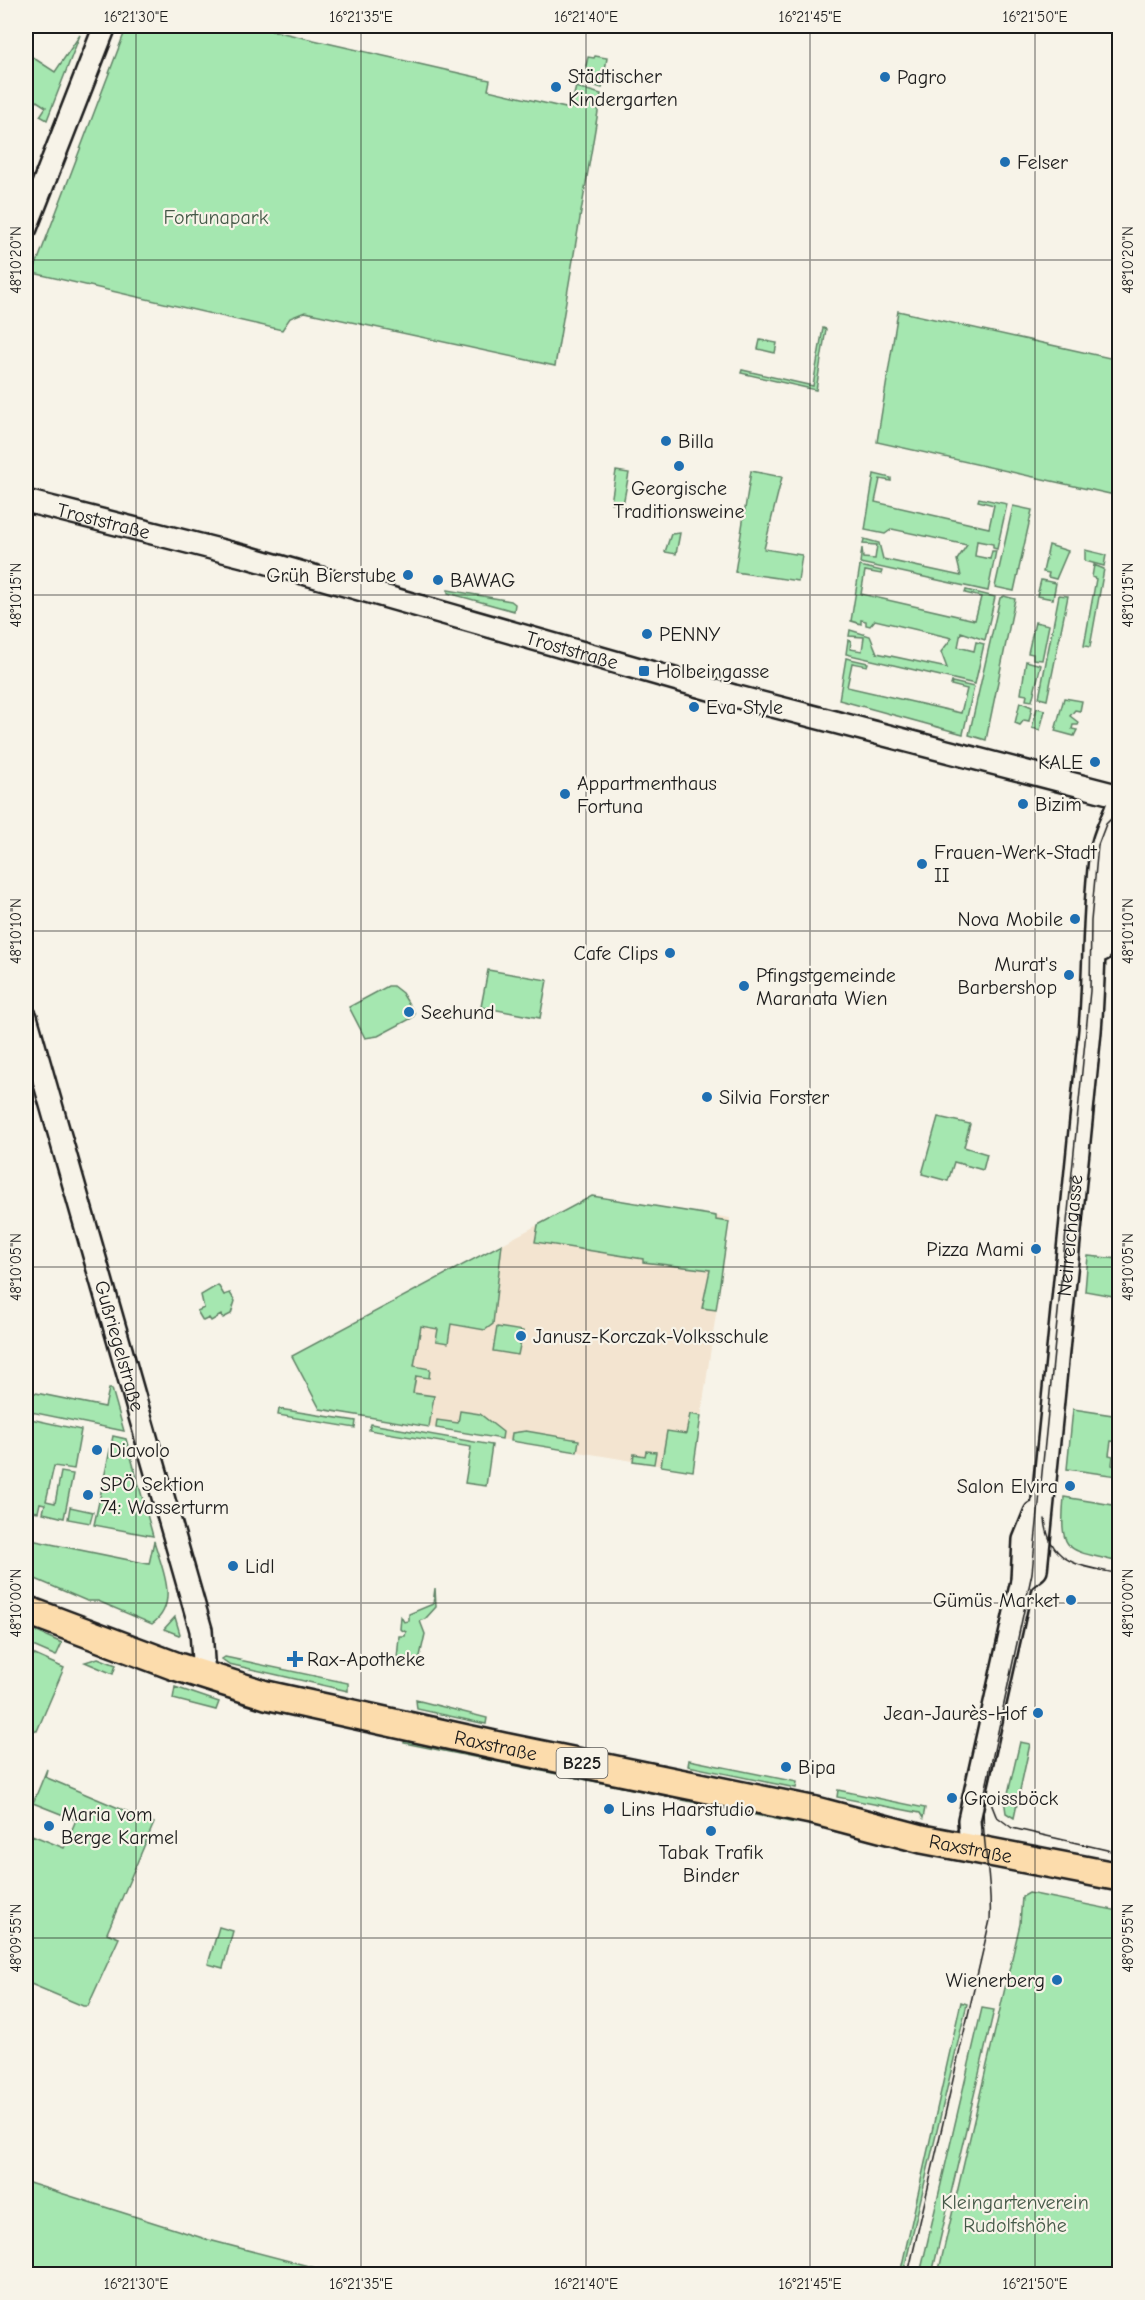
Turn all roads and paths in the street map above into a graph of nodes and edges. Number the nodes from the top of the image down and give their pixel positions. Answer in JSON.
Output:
{"nodes":[{"id":1,"x":105,"y":26,"type":"edge"},
{"id":2,"x":26,"y":228,"type":"edge"},
{"id":3,"x":26,"y":501,"type":"edge"},
{"id":4,"x":1118,"y":802,"type":"edge"},
{"id":5,"x":26,"y":1017,"type":"edge"},
{"id":6,"x":26,"y":1611,"type":"edge"},
{"id":7,"x":204,"y":1676,"type":"junction"},
{"id":8,"x":970,"y":1849,"type":"junction"},
{"id":9,"x":1119,"y":1877,"type":"edge"}],
"edges":[{"from":1,"to":2,"type":"street"},
{"from":3,"to":4,"type":"street","name":"Troststraße"},
{"from":4,"to":8,"type":"street","name":"Neilreichgasse"},
{"from":5,"to":7,"type":"street","name":"Gußriegelstraße"},
{"from":6,"to":7,"type":"main road","name":"Raxstraße","number":"B225"},
{"from":7,"to":8,"type":"main road","name":"Raxstraße","number":"B225"},
{"from":8,"to":9,"type":"main road","name":"Raxstraße","number":"B225"}]}
